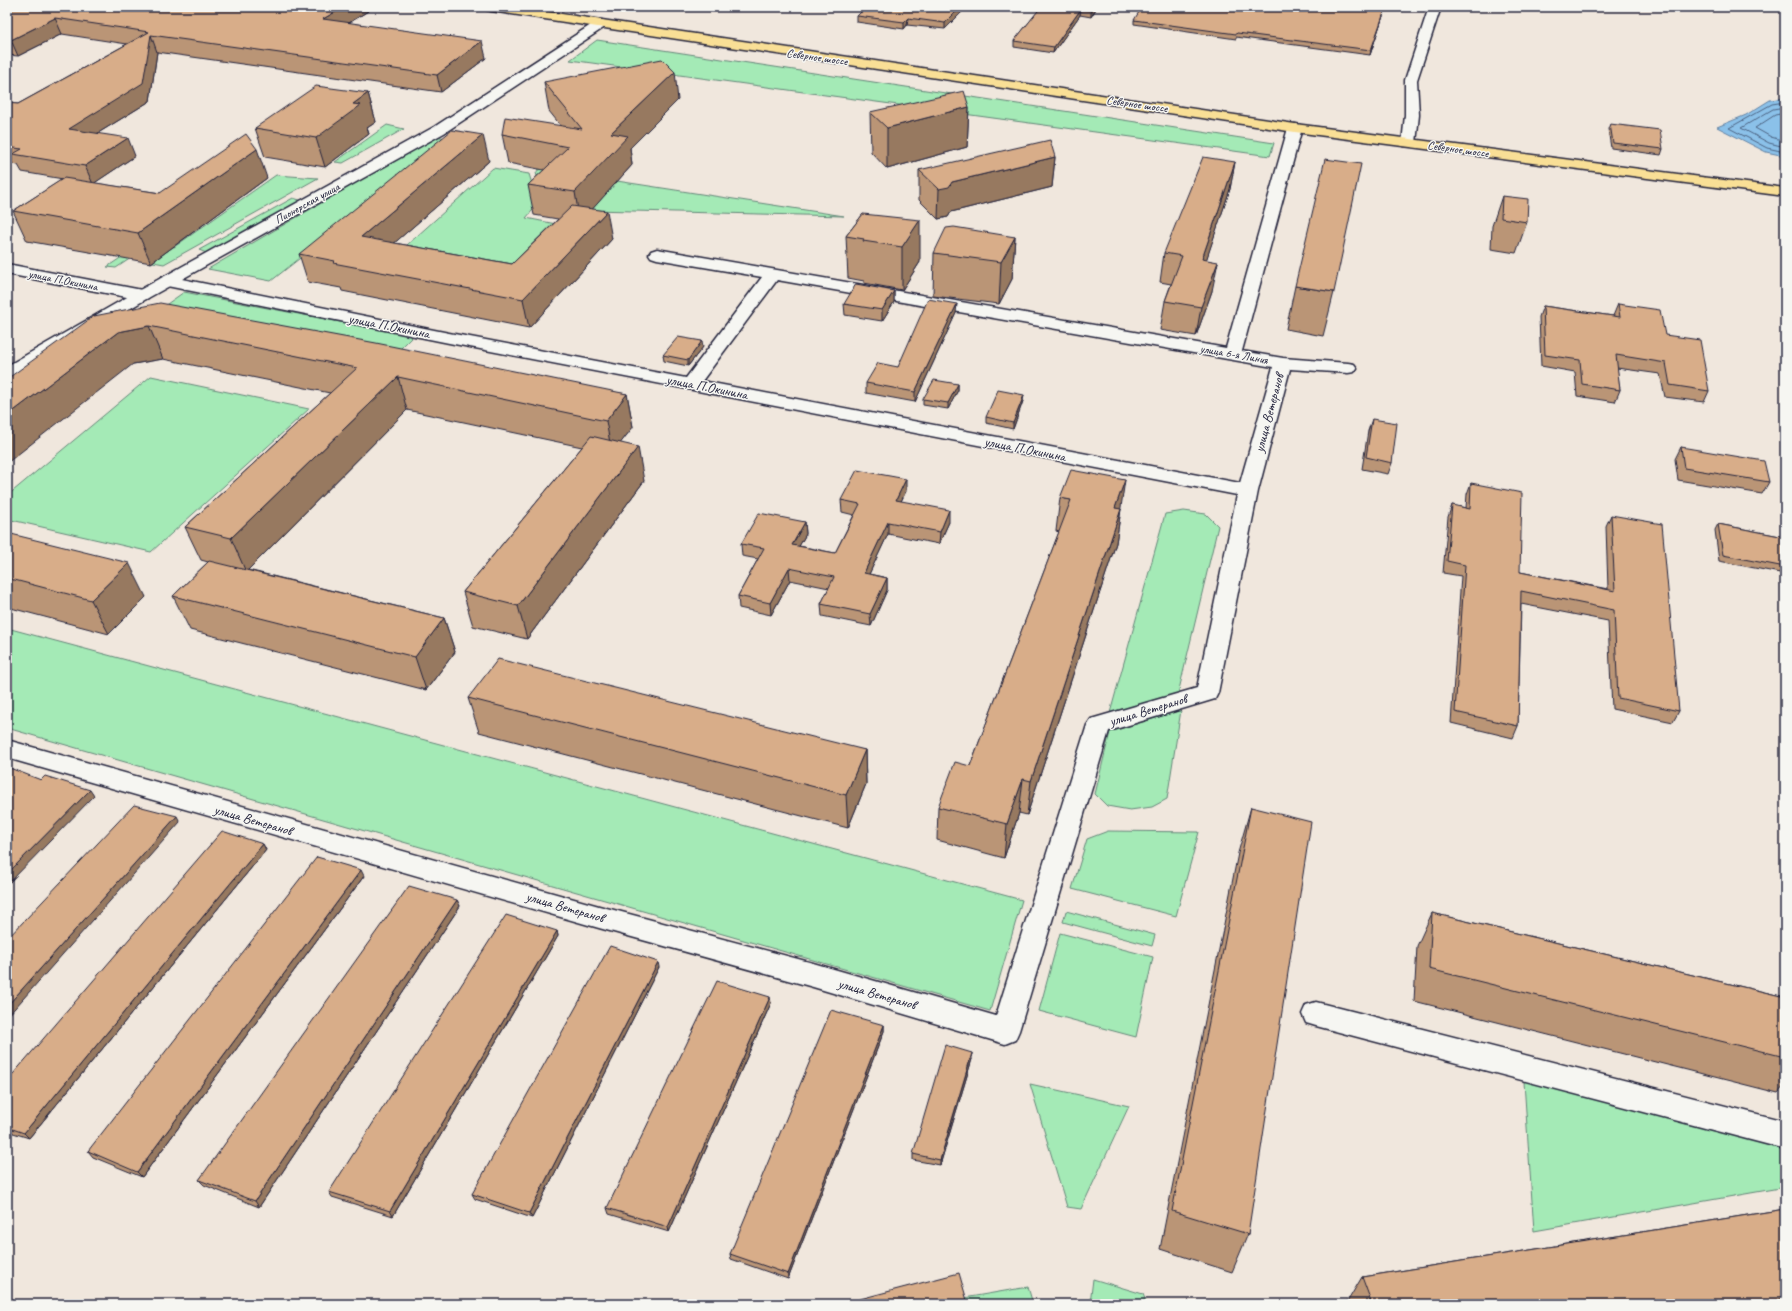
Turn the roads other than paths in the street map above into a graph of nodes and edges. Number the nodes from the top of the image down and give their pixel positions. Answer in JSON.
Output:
{"nodes":[{"id":1,"x":491,"y":7,"type":"edge"},
{"id":2,"x":1434,"y":7,"type":"edge"},
{"id":3,"x":601,"y":24,"type":"junction"},
{"id":4,"x":1295,"y":128,"type":"junction"},
{"id":5,"x":1409,"y":143,"type":"junction"},
{"id":6,"x":1785,"y":192,"type":"edge"},
{"id":7,"x":657,"y":254,"type":"dead end"},
{"id":8,"x":7,"y":269,"type":"edge"},
{"id":9,"x":773,"y":274,"type":"junction"},
{"id":10,"x":167,"y":281,"type":"junction"},
{"id":11,"x":142,"y":295,"type":"junction"},
{"id":12,"x":1233,"y":354,"type":"junction"},
{"id":13,"x":1283,"y":363,"type":"junction"},
{"id":14,"x":1348,"y":368,"type":"dead end"},
{"id":15,"x":7,"y":373,"type":"edge"},
{"id":16,"x":691,"y":384,"type":"junction"},
{"id":17,"x":1248,"y":492,"type":"junction"},
{"id":18,"x":7,"y":749,"type":"edge"},
{"id":19,"x":1316,"y":1014,"type":"dead end"},
{"id":20,"x":1785,"y":1135,"type":"edge"}],
"edges":[{"from":1,"to":3,"type":"main road","name":"Северное шоссе"},
{"from":2,"to":5,"type":"street"},
{"from":3,"to":4,"type":"main road","name":"Северное шоссе"},
{"from":3,"to":10,"type":"street","name":"Пионерская улица"},
{"from":4,"to":5,"type":"main road","name":"Северное шоссе"},
{"from":4,"to":12,"type":"street"},
{"from":5,"to":6,"type":"main road","name":"Северное шоссе"},
{"from":7,"to":9,"type":"street","name":"улица 6-я Линия"},
{"from":8,"to":11,"type":"street","name":"улица П.Окинина"},
{"from":9,"to":12,"type":"street","name":"улица 6-я Линия"},
{"from":9,"to":16,"type":"street"},
{"from":10,"to":11,"type":"street","name":"Пионерская улица"},
{"from":10,"to":16,"type":"street","name":"улица П.Окинина"},
{"from":11,"to":15,"type":"street","name":"Пионерская улица"},
{"from":12,"to":13,"type":"street","name":"улица 6-я Линия"},
{"from":13,"to":14,"type":"street","name":"улица 6-я Линия"},
{"from":13,"to":17,"type":"street","name":"улица Ветеранов"},
{"from":16,"to":17,"type":"street","name":"улица П.Окинина"},
{"from":17,"to":18,"type":"street","name":"улица Ветеранов"},
{"from":19,"to":20,"type":"street"}]}
